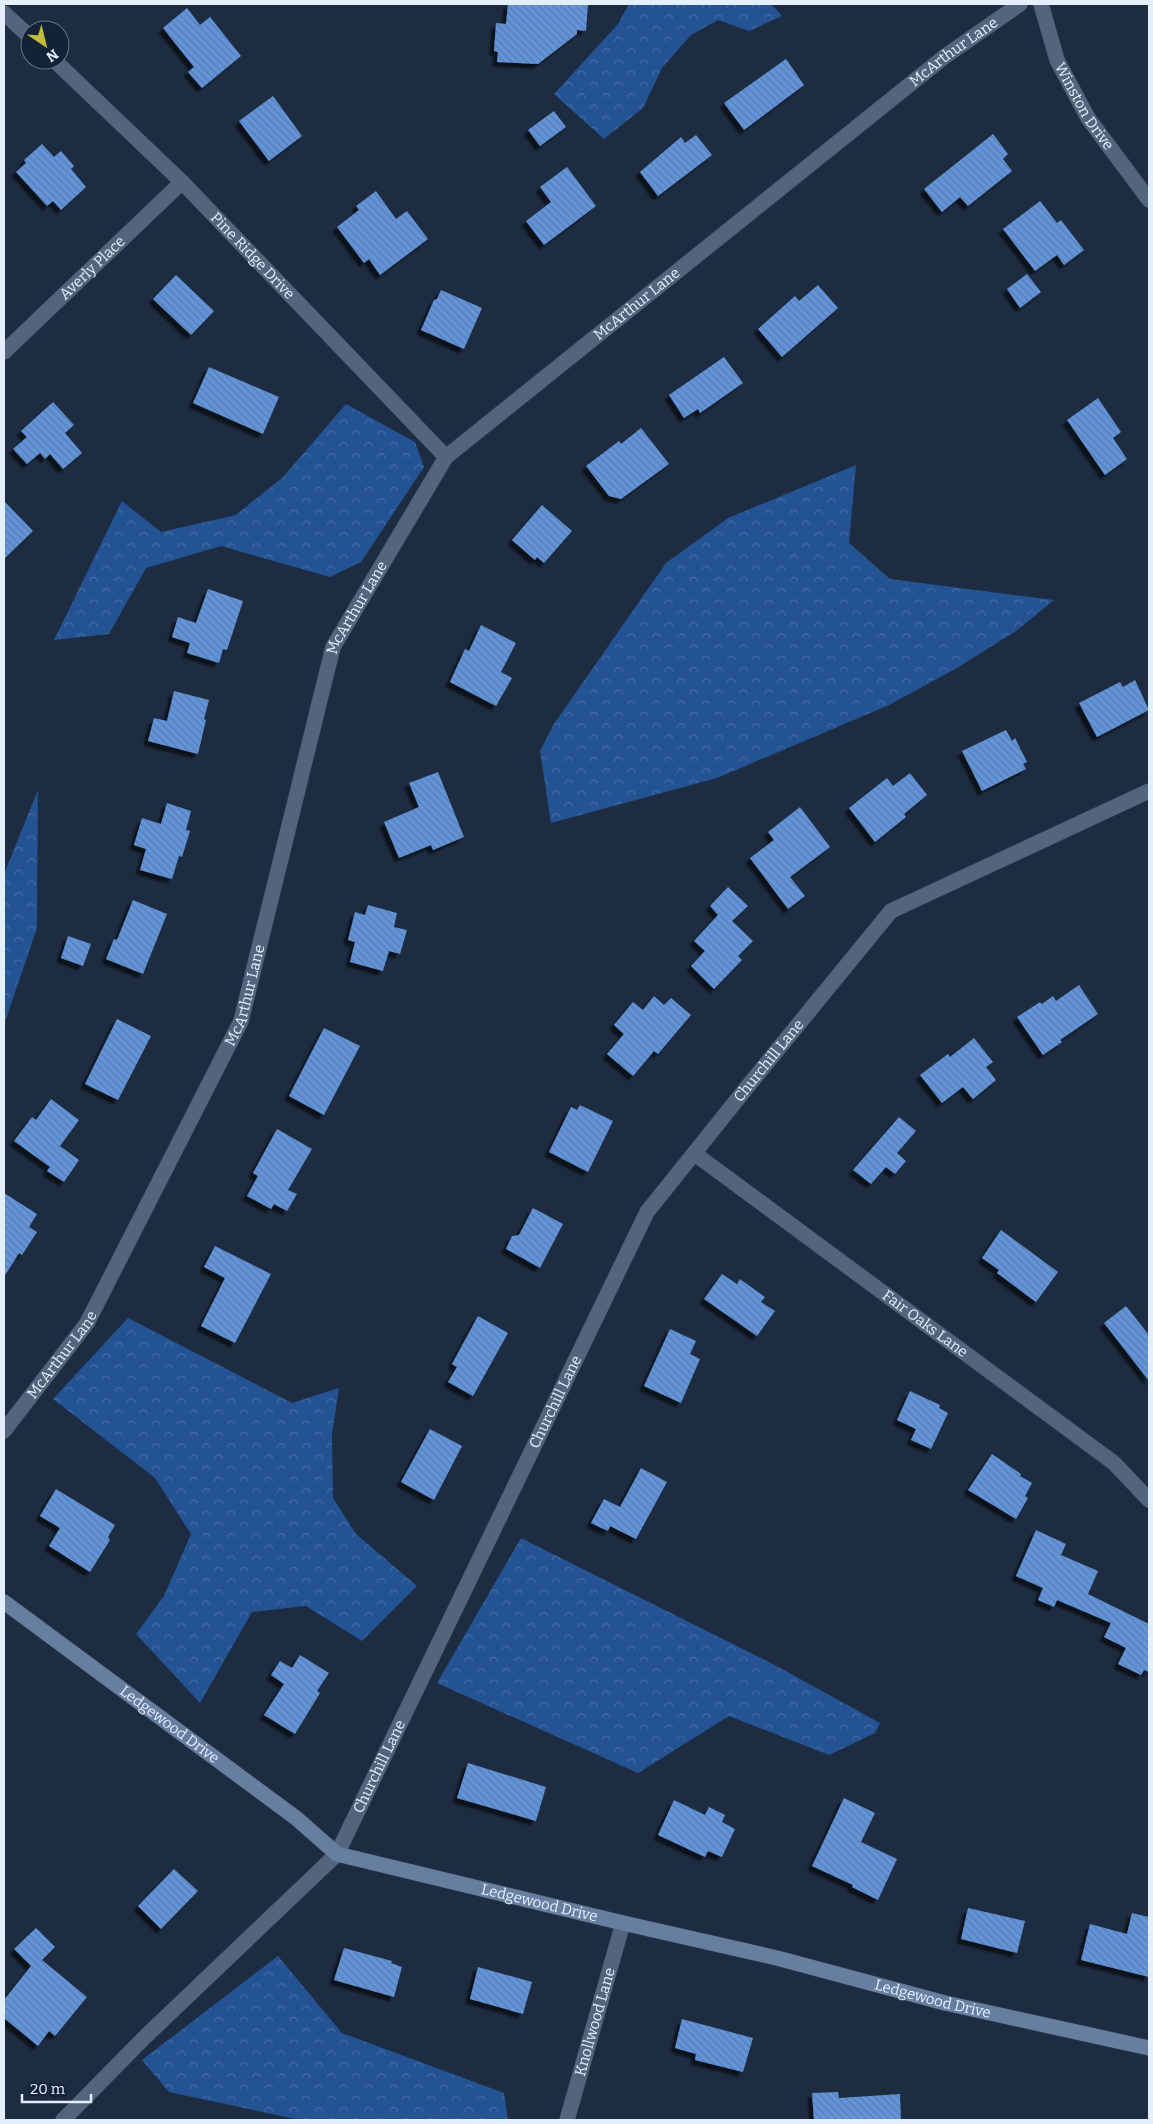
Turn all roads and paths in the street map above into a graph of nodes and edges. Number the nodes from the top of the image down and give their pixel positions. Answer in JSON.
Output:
{"nodes":[{"id":1,"x":1020,"y":4,"type":"edge"},
{"id":2,"x":1041,"y":4,"type":"edge"},
{"id":3,"x":4,"y":13,"type":"edge"},
{"id":4,"x":20,"y":28,"type":"edge"},
{"id":5,"x":64,"y":70,"type":"edge"},
{"id":6,"x":182,"y":182,"type":"junction"},
{"id":7,"x":1149,"y":200,"type":"edge"},
{"id":8,"x":4,"y":352,"type":"edge"},
{"id":9,"x":446,"y":457,"type":"junction"},
{"id":10,"x":1149,"y":791,"type":"edge"},
{"id":11,"x":695,"y":1154,"type":"junction"},
{"id":12,"x":4,"y":1431,"type":"edge"},
{"id":13,"x":1149,"y":1500,"type":"edge"},
{"id":14,"x":4,"y":1602,"type":"edge"},
{"id":15,"x":337,"y":1854,"type":"junction"},
{"id":16,"x":623,"y":1923,"type":"junction"},
{"id":17,"x":1149,"y":2048,"type":"edge"},
{"id":18,"x":63,"y":2120,"type":"edge"},
{"id":19,"x":567,"y":2120,"type":"edge"}],
"edges":[{"from":1,"to":9,"type":"street","name":"McArthur Lane"},
{"from":2,"to":7,"type":"street","name":"Winston Drive"},
{"from":3,"to":4,"type":"street"},
{"from":5,"to":6,"type":"street","name":"Pine Ridge Drive"},
{"from":6,"to":8,"type":"street","name":"Averly Place"},
{"from":6,"to":9,"type":"street","name":"Pine Ridge Drive"},
{"from":9,"to":12,"type":"street","name":"McArthur Lane"},
{"from":10,"to":11,"type":"street","name":"Churchill Lane"},
{"from":11,"to":13,"type":"street","name":"Fair Oaks Lane"},
{"from":11,"to":15,"type":"street","name":"Churchill Lane"},
{"from":14,"to":15,"type":"street","name":"Ledgewood Drive"},
{"from":15,"to":16,"type":"street","name":"Ledgewood Drive"},
{"from":15,"to":18,"type":"street","name":"Churchill Lane"},
{"from":16,"to":17,"type":"street","name":"Ledgewood Drive"},
{"from":16,"to":19,"type":"street","name":"Knollwood Lane"}]}
